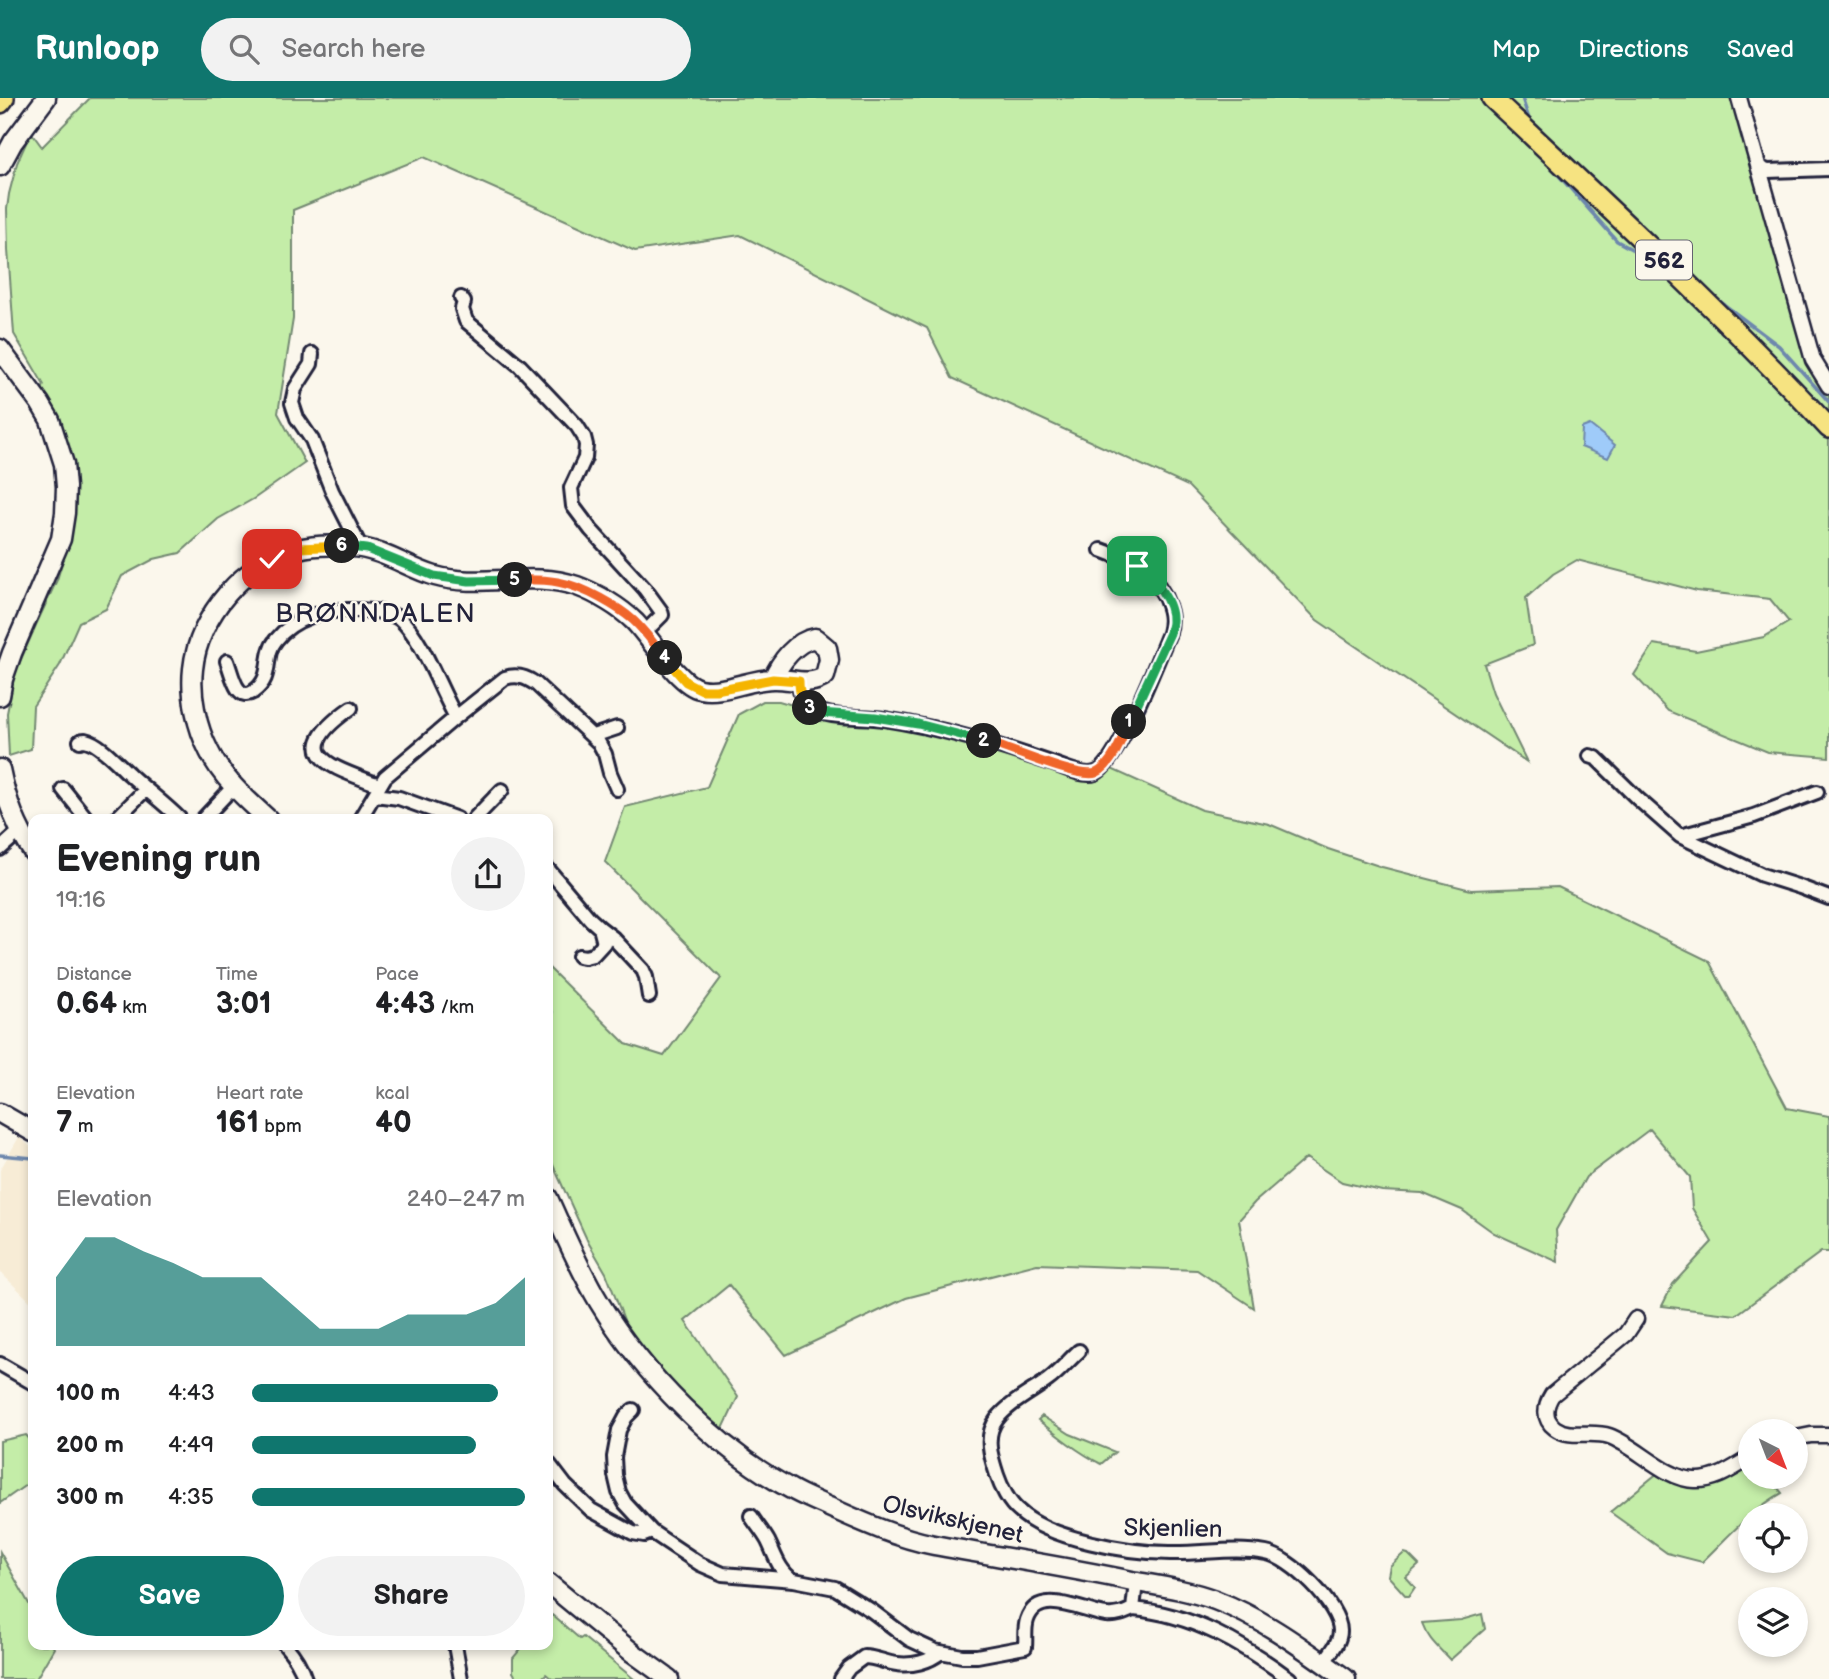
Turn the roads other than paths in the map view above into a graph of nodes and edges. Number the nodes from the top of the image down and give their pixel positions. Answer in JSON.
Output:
{"nodes":[{"id":1,"x":46,"y":98,"type":"edge"},
{"id":2,"x":1492,"y":98,"type":"edge"},
{"id":3,"x":1739,"y":98,"type":"edge"},
{"id":4,"x":0,"y":166,"type":"edge"},
{"id":5,"x":1758,"y":167,"type":"junction"},
{"id":6,"x":1829,"y":169,"type":"edge"},
{"id":7,"x":461,"y":298,"type":"dead end"},
{"id":8,"x":0,"y":349,"type":"edge"},
{"id":9,"x":312,"y":354,"type":"dead end"},
{"id":10,"x":0,"y":365,"type":"edge"},
{"id":11,"x":18,"y":375,"type":"junction"},
{"id":12,"x":1829,"y":386,"type":"edge"},
{"id":13,"x":1829,"y":428,"type":"edge"},
{"id":14,"x":360,"y":548,"type":"junction"},
{"id":15,"x":1101,"y":550,"type":"dead end"},
{"id":16,"x":644,"y":633,"type":"junction"},
{"id":17,"x":227,"y":662,"type":"dead end"},
{"id":18,"x":773,"y":679,"type":"junction"},
{"id":19,"x":799,"y":681,"type":"junction"},
{"id":20,"x":0,"y":696,"type":"edge"},
{"id":21,"x":351,"y":708,"type":"dead end"},
{"id":22,"x":456,"y":717,"type":"junction"},
{"id":23,"x":617,"y":728,"type":"dead end"},
{"id":24,"x":593,"y":736,"type":"junction"},
{"id":25,"x":80,"y":741,"type":"dead end"},
{"id":26,"x":1590,"y":756,"type":"dead end"},
{"id":27,"x":0,"y":769,"type":"edge"},
{"id":28,"x":234,"y":786,"type":"junction"},
{"id":29,"x":63,"y":789,"type":"dead end"},
{"id":30,"x":146,"y":789,"type":"junction"},
{"id":31,"x":617,"y":789,"type":"dead end"},
{"id":32,"x":377,"y":790,"type":"junction"},
{"id":33,"x":502,"y":790,"type":"dead end"},
{"id":34,"x":1817,"y":793,"type":"dead end"},
{"id":35,"x":83,"y":814,"type":"edge"},
{"id":36,"x":121,"y":814,"type":"edge"},
{"id":37,"x":175,"y":814,"type":"edge"},
{"id":38,"x":208,"y":814,"type":"edge"},
{"id":39,"x":263,"y":814,"type":"edge"},
{"id":40,"x":363,"y":814,"type":"edge"},
{"id":41,"x":443,"y":814,"type":"edge"},
{"id":42,"x":479,"y":814,"type":"edge"},
{"id":43,"x":20,"y":831,"type":"junction"},
{"id":44,"x":1680,"y":836,"type":"junction"},
{"id":45,"x":28,"y":844,"type":"edge"},
{"id":46,"x":0,"y":849,"type":"edge"},
{"id":47,"x":553,"y":875,"type":"edge"},
{"id":48,"x":1829,"y":898,"type":"edge"},
{"id":49,"x":600,"y":928,"type":"junction"},
{"id":50,"x":579,"y":956,"type":"dead end"},
{"id":51,"x":649,"y":996,"type":"dead end"},
{"id":52,"x":3,"y":1120,"type":"edge"},
{"id":53,"x":28,"y":1130,"type":"edge"},
{"id":54,"x":553,"y":1209,"type":"edge"},
{"id":55,"x":1636,"y":1319,"type":"dead end"},
{"id":56,"x":1079,"y":1351,"type":"dead end"},
{"id":57,"x":0,"y":1364,"type":"edge"},
{"id":58,"x":28,"y":1380,"type":"edge"},
{"id":59,"x":633,"y":1410,"type":"dead end"},
{"id":60,"x":1829,"y":1435,"type":"edge"},
{"id":61,"x":1808,"y":1436,"type":"edge"},
{"id":62,"x":1738,"y":1465,"type":"edge"},
{"id":63,"x":553,"y":1469,"type":"edge"},
{"id":64,"x":751,"y":1516,"type":"dead end"},
{"id":65,"x":652,"y":1532,"type":"junction"},
{"id":66,"x":794,"y":1580,"type":"junction"},
{"id":67,"x":1136,"y":1582,"type":"junction"},
{"id":68,"x":553,"y":1587,"type":"edge"},
{"id":69,"x":1133,"y":1609,"type":"junction"},
{"id":70,"x":290,"y":1650,"type":"edge"},
{"id":71,"x":456,"y":1650,"type":"edge"},
{"id":72,"x":941,"y":1652,"type":"junction"},
{"id":73,"x":1323,"y":1663,"type":"junction"},
{"id":74,"x":305,"y":1679,"type":"edge"},
{"id":75,"x":461,"y":1679,"type":"edge"},
{"id":76,"x":669,"y":1679,"type":"edge"},
{"id":77,"x":841,"y":1679,"type":"edge"},
{"id":78,"x":1290,"y":1679,"type":"edge"},
{"id":79,"x":1346,"y":1679,"type":"edge"}],
"edges":[{"from":1,"to":4,"type":"main road"},
{"from":2,"to":13,"type":"main road","number":"562"},
{"from":3,"to":5,"type":"street"},
{"from":5,"to":6,"type":"street"},
{"from":5,"to":12,"type":"street"},
{"from":7,"to":16,"type":"street"},
{"from":8,"to":11,"type":"main road"},
{"from":9,"to":14,"type":"street"},
{"from":10,"to":11,"type":"main road"},
{"from":11,"to":20,"type":"main road"},
{"from":14,"to":16,"type":"main road"},
{"from":14,"to":28,"type":"main road"},
{"from":15,"to":19,"type":"street"},
{"from":16,"to":18,"type":"main road"},
{"from":17,"to":22,"type":"street"},
{"from":18,"to":19,"type":"main road"},
{"from":18,"to":19,"type":"main road"},
{"from":21,"to":32,"type":"street"},
{"from":22,"to":24,"type":"street"},
{"from":22,"to":32,"type":"street"},
{"from":23,"to":24,"type":"street"},
{"from":24,"to":31,"type":"street"},
{"from":25,"to":30,"type":"street"},
{"from":26,"to":44,"type":"street"},
{"from":27,"to":43,"type":"main road"},
{"from":28,"to":38,"type":"street"},
{"from":28,"to":39,"type":"main road"},
{"from":29,"to":35,"type":"street"},
{"from":30,"to":36,"type":"street"},
{"from":30,"to":37,"type":"street"},
{"from":32,"to":40,"type":"street"},
{"from":32,"to":41,"type":"street"},
{"from":33,"to":42,"type":"street"},
{"from":34,"to":44,"type":"street"},
{"from":43,"to":45,"type":"main road"},
{"from":43,"to":46,"type":"street"},
{"from":44,"to":48,"type":"street"},
{"from":47,"to":49,"type":"street"},
{"from":49,"to":50,"type":"street"},
{"from":49,"to":51,"type":"street"},
{"from":52,"to":53,"type":"main road"},
{"from":54,"to":67,"type":"main road","name":"Olsvikskjenet"},
{"from":55,"to":62,"type":"street"},
{"from":56,"to":73,"type":"street","name":"Skjenlien"},
{"from":57,"to":58,"type":"street"},
{"from":59,"to":65,"type":"street"},
{"from":60,"to":61,"type":"street"},
{"from":63,"to":65,"type":"street"},
{"from":64,"to":66,"type":"street"},
{"from":65,"to":66,"type":"street"},
{"from":66,"to":72,"type":"street"},
{"from":67,"to":69,"type":"street"},
{"from":67,"to":73,"type":"main road","name":"Olsvikskjenet"},
{"from":68,"to":76,"type":"main road"},
{"from":69,"to":72,"type":"street"},
{"from":69,"to":78,"type":"street"},
{"from":70,"to":74,"type":"street"},
{"from":71,"to":75,"type":"street"},
{"from":72,"to":77,"type":"street"},
{"from":73,"to":79,"type":"main road","name":"Olsvikskjenet"}]}
